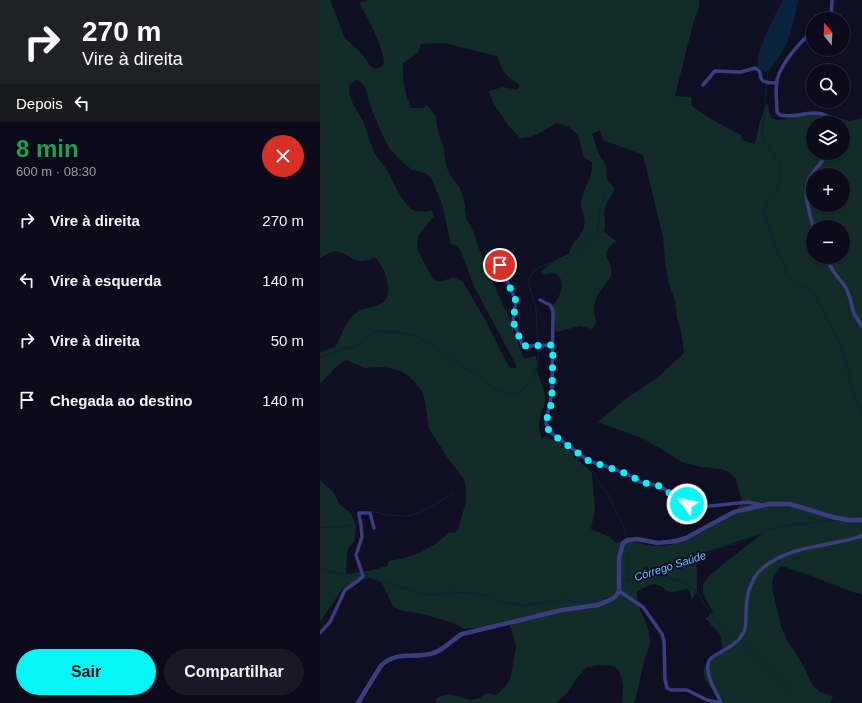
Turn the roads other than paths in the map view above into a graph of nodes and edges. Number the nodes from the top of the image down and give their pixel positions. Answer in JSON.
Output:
{"nodes":[{"id":1,"x":832,"y":0,"type":"edge"},
{"id":2,"x":831,"y":12,"type":"edge"},
{"id":3,"x":806,"y":38,"type":"edge"},
{"id":4,"x":777,"y":83,"type":"junction"},
{"id":5,"x":703,"y":85,"type":"dead end"},
{"id":6,"x":826,"y":116,"type":"edge"},
{"id":7,"x":823,"y":160,"type":"edge"},
{"id":8,"x":811,"y":220,"type":"edge"},
{"id":9,"x":829,"y":264,"type":"edge"},
{"id":10,"x":500,"y":265,"type":"dead end"},
{"id":11,"x":540,"y":300,"type":"dead end"},
{"id":12,"x":862,"y":326,"type":"edge"},
{"id":13,"x":553,"y":345,"type":"junction"},
{"id":14,"x":764,"y":505,"type":"junction"},
{"id":15,"x":862,"y":520,"type":"edge"},
{"id":16,"x":374,"y":528,"type":"dead end"},
{"id":17,"x":862,"y":536,"type":"edge"},
{"id":18,"x":619,"y":591,"type":"junction"},
{"id":19,"x":320,"y":633,"type":"edge"},
{"id":20,"x":358,"y":703,"type":"edge"},
{"id":21,"x":721,"y":703,"type":"edge"}],
"edges":[{"from":1,"to":2,"type":"street"},
{"from":3,"to":4,"type":"street"},
{"from":4,"to":5,"type":"street"},
{"from":4,"to":6,"type":"street"},
{"from":7,"to":8,"type":"street"},
{"from":9,"to":12,"type":"street"},
{"from":10,"to":13,"type":"street"},
{"from":11,"to":13,"type":"street"},
{"from":13,"to":14,"type":"street"},
{"from":14,"to":15,"type":"street"},
{"from":14,"to":18,"type":"street"},
{"from":16,"to":19,"type":"street"},
{"from":17,"to":21,"type":"street"},
{"from":18,"to":20,"type":"street"},
{"from":18,"to":21,"type":"street"}]}
